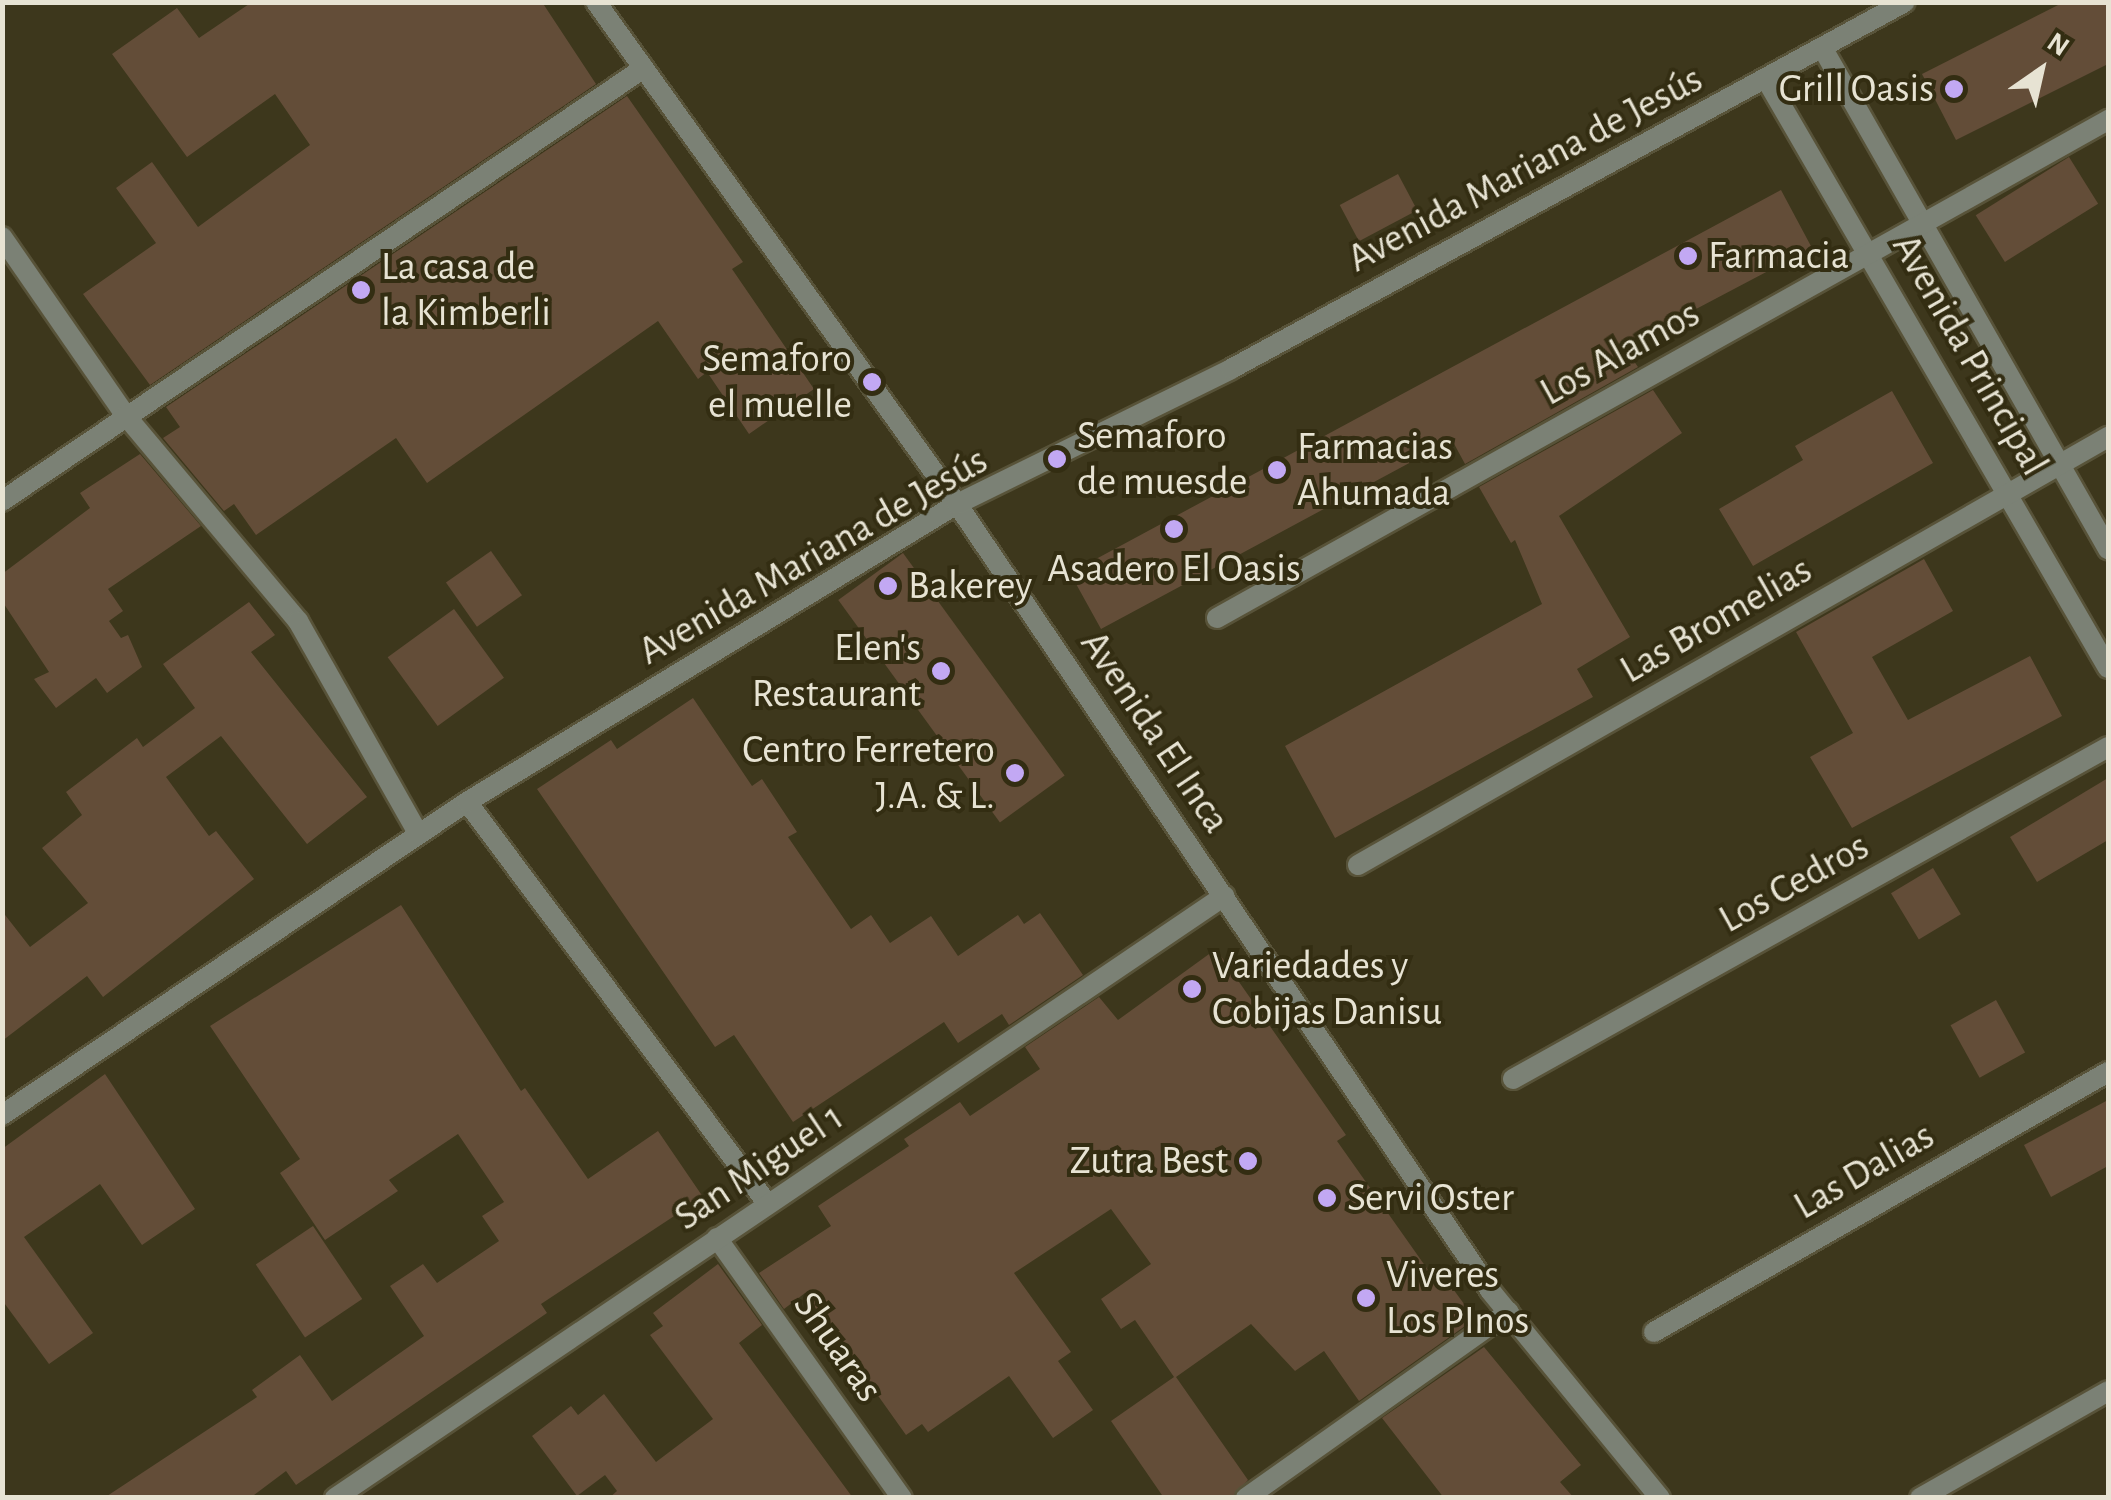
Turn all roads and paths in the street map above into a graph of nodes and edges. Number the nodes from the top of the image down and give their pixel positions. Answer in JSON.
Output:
{"nodes":[{"id":1,"x":596,"y":2,"type":"edge"},
{"id":2,"x":1905,"y":2,"type":"edge"},
{"id":3,"x":1823,"y":50,"type":"junction"},
{"id":4,"x":644,"y":68,"type":"junction"},
{"id":5,"x":1766,"y":79,"type":"junction"},
{"id":6,"x":2108,"y":120,"type":"edge"},
{"id":7,"x":1926,"y":222,"type":"junction"},
{"id":8,"x":2,"y":237,"type":"edge"},
{"id":9,"x":1872,"y":252,"type":"junction"},
{"id":10,"x":126,"y":416,"type":"junction"},
{"id":11,"x":2108,"y":436,"type":"edge"},
{"id":12,"x":2061,"y":464,"type":"junction"},
{"id":13,"x":2009,"y":494,"type":"junction"},
{"id":14,"x":2,"y":501,"type":"edge"},
{"id":15,"x":957,"y":504,"type":"junction"},
{"id":16,"x":2108,"y":548,"type":"edge"},
{"id":17,"x":1217,"y":618,"type":"dead end"},
{"id":18,"x":2108,"y":668,"type":"edge"},
{"id":19,"x":2108,"y":747,"type":"edge"},
{"id":20,"x":467,"y":802,"type":"junction"},
{"id":21,"x":418,"y":833,"type":"junction"},
{"id":22,"x":1358,"y":864,"type":"dead end"},
{"id":23,"x":1224,"y":896,"type":"junction"},
{"id":24,"x":2108,"y":1072,"type":"edge"},
{"id":25,"x":1514,"y":1079,"type":"dead end"},
{"id":26,"x":2,"y":1115,"type":"edge"},
{"id":27,"x":767,"y":1204,"type":"junction"},
{"id":28,"x":717,"y":1238,"type":"junction"},
{"id":29,"x":1508,"y":1312,"type":"junction"},
{"id":30,"x":1654,"y":1332,"type":"dead end"},
{"id":31,"x":2108,"y":1390,"type":"edge"},
{"id":32,"x":335,"y":1498,"type":"edge"},
{"id":33,"x":902,"y":1498,"type":"edge"},
{"id":34,"x":1246,"y":1498,"type":"edge"},
{"id":35,"x":1660,"y":1498,"type":"edge"},
{"id":36,"x":1920,"y":1498,"type":"edge"}],
"edges":[{"from":1,"to":4,"type":"street","name":"Avenida El Inca"},
{"from":2,"to":3,"type":"street","name":"Avenida Mariana de Jesús"},
{"from":3,"to":5,"type":"street","name":"Avenida Mariana de Jesús"},
{"from":3,"to":7,"type":"street","name":"Avenida Principal"},
{"from":4,"to":10,"type":"street"},
{"from":4,"to":15,"type":"street","name":"Avenida El Inca"},
{"from":5,"to":9,"type":"street","name":"Avenida Principal"},
{"from":5,"to":15,"type":"street","name":"Avenida Mariana de Jesús"},
{"from":6,"to":7,"type":"street","name":"Los Alamos"},
{"from":7,"to":9,"type":"street","name":"Los Alamos"},
{"from":7,"to":12,"type":"street","name":"Avenida Principal"},
{"from":8,"to":10,"type":"street"},
{"from":9,"to":13,"type":"street","name":"Avenida Principal"},
{"from":9,"to":17,"type":"street","name":"Los Alamos"},
{"from":10,"to":14,"type":"street"},
{"from":10,"to":21,"type":"street"},
{"from":11,"to":12,"type":"street","name":"Las Bromelias"},
{"from":12,"to":13,"type":"street","name":"Las Bromelias"},
{"from":12,"to":16,"type":"street","name":"Avenida Principal"},
{"from":13,"to":18,"type":"street","name":"Avenida Principal"},
{"from":13,"to":22,"type":"street","name":"Las Bromelias"},
{"from":15,"to":20,"type":"street","name":"Avenida Mariana de Jesús"},
{"from":15,"to":23,"type":"street","name":"Avenida El Inca"},
{"from":19,"to":25,"type":"street","name":"Los Cedros"},
{"from":20,"to":21,"type":"street","name":"Avenida Mariana de Jesús"},
{"from":20,"to":27,"type":"street"},
{"from":21,"to":26,"type":"street","name":"Avenida Mariana de Jesús"},
{"from":23,"to":27,"type":"street","name":"San Miguel 1"},
{"from":23,"to":29,"type":"street","name":"Avenida El Inca"},
{"from":24,"to":30,"type":"street","name":"Las Dalias"},
{"from":27,"to":28,"type":"street","name":"San Miguel 1"},
{"from":28,"to":32,"type":"street","name":"San Miguel 1"},
{"from":28,"to":33,"type":"street","name":"Shuaras"},
{"from":29,"to":34,"type":"street"},
{"from":29,"to":35,"type":"street","name":"Avenida El Inca"},
{"from":31,"to":36,"type":"street"}]}
